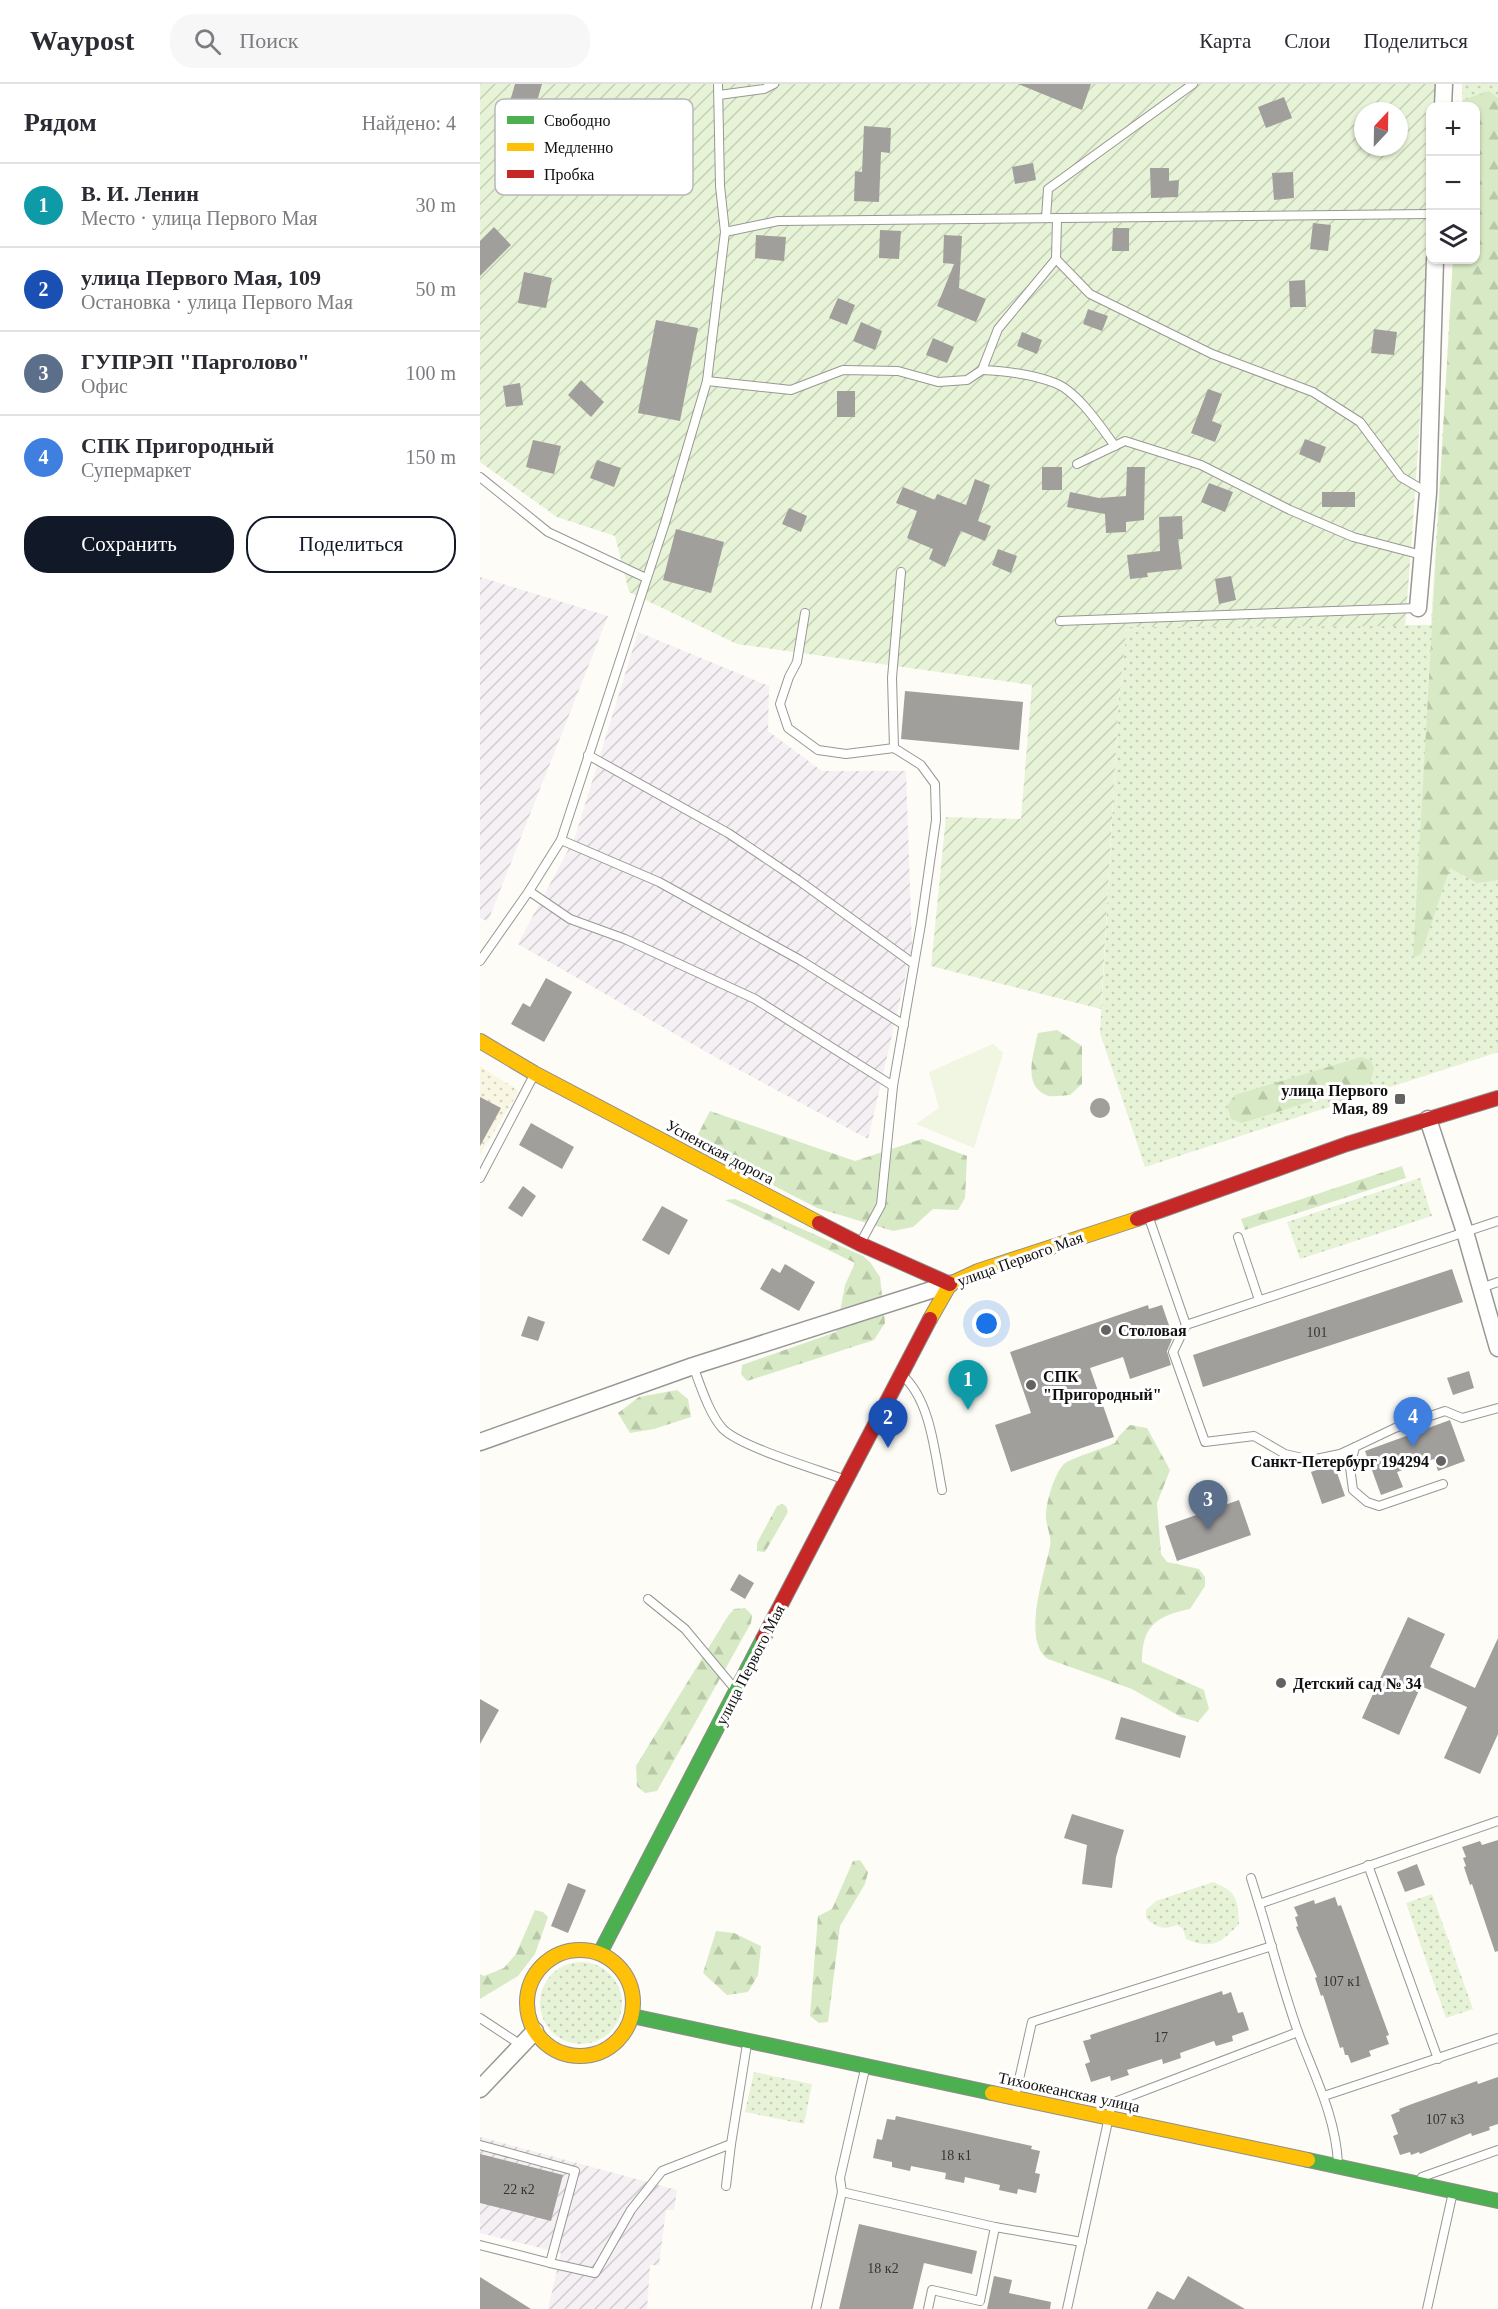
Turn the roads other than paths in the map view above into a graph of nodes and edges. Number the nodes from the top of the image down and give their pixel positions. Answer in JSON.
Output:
{"nodes":[{"id":1,"x":718,"y":84,"type":"edge"},
{"id":2,"x":774,"y":84,"type":"edge"},
{"id":3,"x":1193,"y":84,"type":"edge"},
{"id":4,"x":1444,"y":84,"type":"edge"},
{"id":5,"x":719,"y":95,"type":"junction"},
{"id":6,"x":1443,"y":102,"type":"edge"},
{"id":7,"x":1426,"y":214,"type":"edge"},
{"id":8,"x":1046,"y":218,"type":"junction"},
{"id":9,"x":1057,"y":219,"type":"junction"},
{"id":10,"x":725,"y":232,"type":"junction"},
{"id":11,"x":1056,"y":259,"type":"junction"},
{"id":12,"x":1435,"y":264,"type":"edge"},
{"id":13,"x":982,"y":370,"type":"junction"},
{"id":14,"x":707,"y":381,"type":"junction"},
{"id":15,"x":1115,"y":446,"type":"junction"},
{"id":16,"x":1077,"y":464,"type":"dead end"},
{"id":17,"x":480,"y":477,"type":"edge"},
{"id":18,"x":1428,"y":493,"type":"junction"},
{"id":19,"x":1422,"y":555,"type":"junction"},
{"id":20,"x":901,"y":572,"type":"dead end"},
{"id":21,"x":646,"y":578,"type":"junction"},
{"id":22,"x":1418,"y":608,"type":"joint"},
{"id":23,"x":805,"y":613,"type":"dead end"},
{"id":24,"x":1060,"y":621,"type":"dead end"},
{"id":25,"x":894,"y":748,"type":"junction"},
{"id":26,"x":588,"y":755,"type":"junction"},
{"id":27,"x":561,"y":840,"type":"junction"},
{"id":28,"x":529,"y":891,"type":"junction"},
{"id":29,"x":480,"y":961,"type":"edge"},
{"id":30,"x":914,"y":964,"type":"junction"},
{"id":31,"x":904,"y":1025,"type":"junction"},
{"id":32,"x":480,"y":1041,"type":"edge"},
{"id":33,"x":534,"y":1073,"type":"junction"},
{"id":34,"x":893,"y":1086,"type":"junction"},
{"id":35,"x":1498,"y":1098,"type":"edge"},
{"id":36,"x":1428,"y":1119,"type":"junction"},
{"id":37,"x":480,"y":1178,"type":"edge"},
{"id":38,"x":1148,"y":1215,"type":"junction"},
{"id":39,"x":1498,"y":1221,"type":"edge"},
{"id":40,"x":1465,"y":1232,"type":"junction"},
{"id":41,"x":1238,"y":1237,"type":"dead end"},
{"id":42,"x":860,"y":1244,"type":"junction"},
{"id":43,"x":1498,"y":1282,"type":"edge"},
{"id":44,"x":950,"y":1284,"type":"junction"},
{"id":45,"x":1481,"y":1288,"type":"junction"},
{"id":46,"x":1259,"y":1300,"type":"junction"},
{"id":47,"x":1186,"y":1325,"type":"junction"},
{"id":48,"x":1498,"y":1348,"type":"edge"},
{"id":49,"x":693,"y":1366,"type":"junction"},
{"id":50,"x":901,"y":1374,"type":"junction"},
{"id":51,"x":1498,"y":1407,"type":"edge"},
{"id":52,"x":480,"y":1442,"type":"edge"},
{"id":53,"x":1355,"y":1447,"type":"junction"},
{"id":54,"x":846,"y":1480,"type":"junction"},
{"id":55,"x":1443,"y":1484,"type":"dead end"},
{"id":56,"x":942,"y":1490,"type":"dead end"},
{"id":57,"x":648,"y":1599,"type":"dead end"},
{"id":58,"x":737,"y":1691,"type":"junction"},
{"id":59,"x":1498,"y":1821,"type":"edge"},
{"id":60,"x":1368,"y":1865,"type":"junction"},
{"id":61,"x":1251,"y":1878,"type":"dead end"},
{"id":62,"x":1258,"y":1904,"type":"junction"},
{"id":63,"x":1272,"y":1946,"type":"junction"},
{"id":64,"x":600,"y":1953,"type":"junction"},
{"id":65,"x":632,"y":2016,"type":"junction"},
{"id":66,"x":480,"y":2018,"type":"edge"},
{"id":67,"x":535,"y":2031,"type":"junction"},
{"id":68,"x":1298,"y":2032,"type":"junction"},
{"id":69,"x":1498,"y":2038,"type":"edge"},
{"id":70,"x":748,"y":2041,"type":"junction"},
{"id":71,"x":521,"y":2045,"type":"junction"},
{"id":72,"x":1438,"y":2059,"type":"junction"},
{"id":73,"x":866,"y":2066,"type":"junction"},
{"id":74,"x":480,"y":2089,"type":"edge"},
{"id":75,"x":1324,"y":2096,"type":"junction"},
{"id":76,"x":1015,"y":2098,"type":"junction"},
{"id":77,"x":1108,"y":2118,"type":"junction"},
{"id":78,"x":731,"y":2144,"type":"junction"},
{"id":79,"x":480,"y":2145,"type":"edge"},
{"id":80,"x":1498,"y":2150,"type":"edge"},
{"id":81,"x":1339,"y":2167,"type":"junction"},
{"id":82,"x":1410,"y":2182,"type":"junction"},
{"id":83,"x":726,"y":2186,"type":"dead end"},
{"id":84,"x":1453,"y":2191,"type":"junction"},
{"id":85,"x":842,"y":2192,"type":"junction"},
{"id":86,"x":1498,"y":2201,"type":"edge"},
{"id":87,"x":995,"y":2227,"type":"junction"},
{"id":88,"x":1082,"y":2242,"type":"junction"},
{"id":89,"x":480,"y":2245,"type":"edge"},
{"id":90,"x":550,"y":2263,"type":"junction"},
{"id":91,"x":816,"y":2309,"type":"edge"},
{"id":92,"x":928,"y":2309,"type":"edge"},
{"id":93,"x":1067,"y":2309,"type":"edge"},
{"id":94,"x":1427,"y":2309,"type":"edge"}],
"edges":[{"from":1,"to":5,"type":"lane"},
{"from":2,"to":5,"type":"lane"},
{"from":3,"to":8,"type":"lane"},
{"from":4,"to":6,"type":"street"},
{"from":5,"to":10,"type":"lane"},
{"from":7,"to":9,"type":"lane"},
{"from":8,"to":9,"type":"lane"},
{"from":8,"to":10,"type":"lane"},
{"from":9,"to":11,"type":"lane"},
{"from":10,"to":14,"type":"lane"},
{"from":11,"to":13,"type":"lane"},
{"from":11,"to":18,"type":"lane"},
{"from":12,"to":18,"type":"street"},
{"from":13,"to":14,"type":"lane"},
{"from":13,"to":15,"type":"lane"},
{"from":14,"to":21,"type":"lane"},
{"from":15,"to":16,"type":"lane"},
{"from":15,"to":19,"type":"lane"},
{"from":17,"to":21,"type":"lane"},
{"from":18,"to":19,"type":"street"},
{"from":19,"to":22,"type":"street"},
{"from":20,"to":25,"type":"lane"},
{"from":21,"to":26,"type":"lane"},
{"from":22,"to":24,"type":"lane"},
{"from":23,"to":25,"type":"lane"},
{"from":25,"to":30,"type":"lane"},
{"from":26,"to":27,"type":"lane"},
{"from":26,"to":30,"type":"lane"},
{"from":27,"to":28,"type":"lane"},
{"from":27,"to":31,"type":"lane"},
{"from":28,"to":29,"type":"lane"},
{"from":28,"to":34,"type":"lane"},
{"from":30,"to":31,"type":"lane"},
{"from":31,"to":34,"type":"lane"},
{"from":32,"to":33,"type":"street","name":"Успенская дорога"},
{"from":33,"to":37,"type":"lane"},
{"from":33,"to":42,"type":"street","name":"Успенская дорога"},
{"from":34,"to":42,"type":"lane"},
{"from":35,"to":36,"type":"street","name":"улица Первого Мая"},
{"from":36,"to":38,"type":"street","name":"улица Первого Мая"},
{"from":36,"to":40,"type":"street"},
{"from":38,"to":44,"type":"street","name":"улица Первого Мая"},
{"from":38,"to":47,"type":"lane"},
{"from":39,"to":40,"type":"lane"},
{"from":40,"to":45,"type":"street"},
{"from":40,"to":46,"type":"lane"},
{"from":41,"to":46,"type":"lane"},
{"from":42,"to":44,"type":"street","name":"Успенская дорога"},
{"from":43,"to":45,"type":"lane"},
{"from":44,"to":49,"type":"street"},
{"from":44,"to":50,"type":"street","name":"улица Первого Мая"},
{"from":45,"to":48,"type":"street"},
{"from":46,"to":47,"type":"lane"},
{"from":47,"to":53,"type":"lane"},
{"from":49,"to":52,"type":"street"},
{"from":49,"to":54,"type":"lane"},
{"from":50,"to":54,"type":"street","name":"улица Первого Мая"},
{"from":50,"to":56,"type":"lane"},
{"from":51,"to":53,"type":"lane"},
{"from":53,"to":55,"type":"lane"},
{"from":54,"to":58,"type":"street","name":"улица Первого Мая"},
{"from":57,"to":58,"type":"lane"},
{"from":58,"to":64,"type":"street","name":"улица Первого Мая"},
{"from":59,"to":60,"type":"lane"},
{"from":60,"to":62,"type":"lane"},
{"from":60,"to":72,"type":"lane"},
{"from":61,"to":62,"type":"lane"},
{"from":62,"to":63,"type":"lane"},
{"from":63,"to":68,"type":"lane"},
{"from":63,"to":76,"type":"lane"},
{"from":64,"to":65,"type":"street"},
{"from":64,"to":67,"type":"street"},
{"from":65,"to":67,"type":"street"},
{"from":65,"to":70,"type":"street","name":"Тихоокеанская улица"},
{"from":66,"to":71,"type":"lane"},
{"from":67,"to":71,"type":"street"},
{"from":68,"to":75,"type":"lane"},
{"from":68,"to":77,"type":"lane"},
{"from":69,"to":72,"type":"lane"},
{"from":70,"to":73,"type":"street","name":"Тихоокеанская улица"},
{"from":70,"to":78,"type":"lane"},
{"from":71,"to":74,"type":"street"},
{"from":72,"to":75,"type":"lane"},
{"from":73,"to":76,"type":"street","name":"Тихоокеанская улица"},
{"from":73,"to":85,"type":"lane"},
{"from":75,"to":81,"type":"lane"},
{"from":76,"to":77,"type":"street","name":"Тихоокеанская улица"},
{"from":77,"to":81,"type":"street","name":"Тихоокеанская улица"},
{"from":77,"to":88,"type":"lane"},
{"from":78,"to":83,"type":"lane"},
{"from":78,"to":90,"type":"lane"},
{"from":79,"to":90,"type":"lane"},
{"from":80,"to":82,"type":"lane"},
{"from":81,"to":82,"type":"street","name":"Тихоокеанская улица"},
{"from":82,"to":84,"type":"street","name":"Тихоокеанская улица"},
{"from":84,"to":86,"type":"street","name":"Тихоокеанская улица"},
{"from":84,"to":94,"type":"lane"},
{"from":85,"to":87,"type":"lane"},
{"from":85,"to":91,"type":"lane"},
{"from":87,"to":88,"type":"lane"},
{"from":87,"to":92,"type":"lane"},
{"from":88,"to":93,"type":"lane"},
{"from":89,"to":90,"type":"lane"}]}
